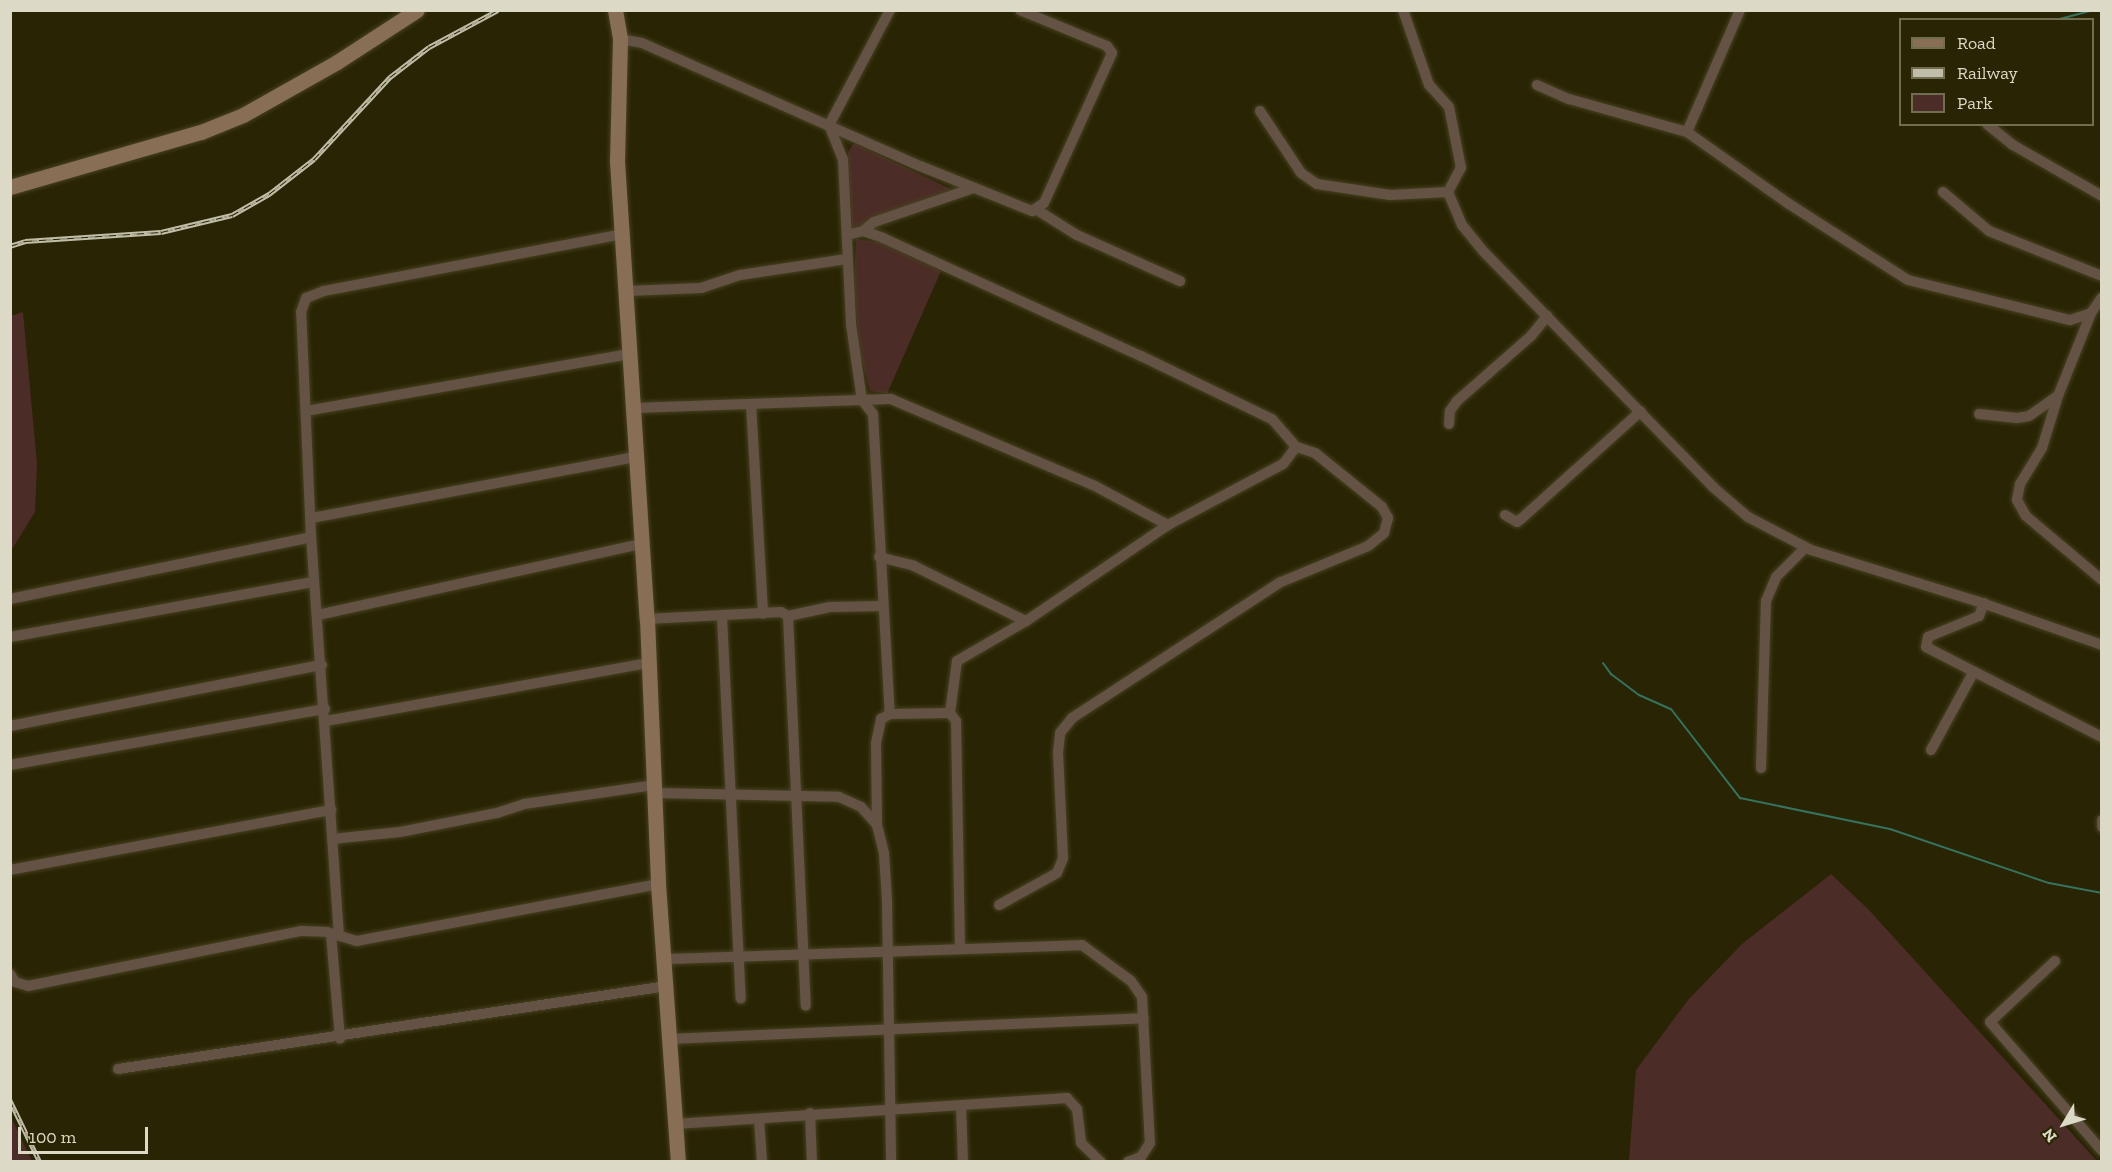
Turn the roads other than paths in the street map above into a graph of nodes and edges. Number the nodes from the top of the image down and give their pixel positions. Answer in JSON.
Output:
{"nodes":[{"id":1,"x":417,"y":10,"type":"edge"},
{"id":2,"x":615,"y":10,"type":"edge"},
{"id":3,"x":890,"y":10,"type":"edge"},
{"id":4,"x":1020,"y":10,"type":"edge"},
{"id":5,"x":1402,"y":10,"type":"edge"},
{"id":6,"x":1740,"y":10,"type":"edge"},
{"id":7,"x":620,"y":39,"type":"junction"},
{"id":8,"x":1538,"y":85,"type":"dead end"},
{"id":9,"x":1260,"y":111,"type":"dead end"},
{"id":10,"x":829,"y":125,"type":"junction"},
{"id":11,"x":1989,"y":126,"type":"edge"},
{"id":12,"x":1687,"y":132,"type":"junction"},
{"id":13,"x":10,"y":187,"type":"edge"},
{"id":14,"x":974,"y":188,"type":"junction"},
{"id":15,"x":1448,"y":192,"type":"junction"},
{"id":16,"x":1943,"y":192,"type":"dead end"},
{"id":17,"x":2102,"y":196,"type":"edge"},
{"id":18,"x":1037,"y":210,"type":"junction"},
{"id":19,"x":863,"y":231,"type":"junction"},
{"id":20,"x":623,"y":234,"type":"junction"},
{"id":21,"x":847,"y":235,"type":"junction"},
{"id":22,"x":846,"y":259,"type":"junction"},
{"id":23,"x":2102,"y":276,"type":"edge"},
{"id":24,"x":1180,"y":281,"type":"dead end"},
{"id":25,"x":627,"y":291,"type":"junction"},
{"id":26,"x":2102,"y":297,"type":"edge"},
{"id":27,"x":2091,"y":313,"type":"junction"},
{"id":28,"x":1547,"y":316,"type":"junction"},
{"id":29,"x":630,"y":354,"type":"junction"},
{"id":30,"x":2058,"y":396,"type":"junction"},
{"id":31,"x":862,"y":400,"type":"junction"},
{"id":32,"x":751,"y":404,"type":"junction"},
{"id":33,"x":632,"y":408,"type":"junction"},
{"id":34,"x":306,"y":411,"type":"junction"},
{"id":35,"x":1641,"y":411,"type":"junction"},
{"id":36,"x":1979,"y":414,"type":"dead end"},
{"id":37,"x":1449,"y":424,"type":"dead end"},
{"id":38,"x":1296,"y":447,"type":"junction"},
{"id":39,"x":635,"y":457,"type":"junction"},
{"id":40,"x":1505,"y":514,"type":"dead end"},
{"id":41,"x":312,"y":518,"type":"junction"},
{"id":42,"x":1168,"y":525,"type":"junction"},
{"id":43,"x":311,"y":537,"type":"junction"},
{"id":44,"x":641,"y":544,"type":"junction"},
{"id":45,"x":1805,"y":548,"type":"junction"},
{"id":46,"x":879,"y":557,"type":"junction"},
{"id":47,"x":2102,"y":580,"type":"edge"},
{"id":48,"x":314,"y":582,"type":"junction"},
{"id":49,"x":10,"y":599,"type":"edge"},
{"id":50,"x":1984,"y":603,"type":"junction"},
{"id":51,"x":883,"y":606,"type":"junction"},
{"id":52,"x":763,"y":614,"type":"junction"},
{"id":53,"x":318,"y":615,"type":"junction"},
{"id":54,"x":788,"y":616,"type":"junction"},
{"id":55,"x":722,"y":617,"type":"junction"},
{"id":56,"x":646,"y":619,"type":"junction"},
{"id":57,"x":1026,"y":621,"type":"junction"},
{"id":58,"x":10,"y":637,"type":"edge"},
{"id":59,"x":2102,"y":645,"type":"edge"},
{"id":60,"x":649,"y":663,"type":"junction"},
{"id":61,"x":322,"y":665,"type":"junction"},
{"id":62,"x":1973,"y":674,"type":"junction"},
{"id":63,"x":325,"y":709,"type":"junction"},
{"id":64,"x":950,"y":713,"type":"junction"},
{"id":65,"x":890,"y":714,"type":"junction"},
{"id":66,"x":326,"y":721,"type":"junction"},
{"id":67,"x":10,"y":726,"type":"edge"},
{"id":68,"x":2102,"y":737,"type":"edge"},
{"id":69,"x":1931,"y":750,"type":"dead end"},
{"id":70,"x":10,"y":765,"type":"edge"},
{"id":71,"x":1761,"y":768,"type":"dead end"},
{"id":72,"x":654,"y":789,"type":"junction"},
{"id":73,"x":732,"y":793,"type":"junction"},
{"id":74,"x":794,"y":795,"type":"junction"},
{"id":75,"x":331,"y":810,"type":"junction"},
{"id":76,"x":2102,"y":820,"type":"edge"},
{"id":77,"x":877,"y":825,"type":"junction"},
{"id":78,"x":2102,"y":827,"type":"edge"},
{"id":79,"x":332,"y":839,"type":"junction"},
{"id":80,"x":10,"y":870,"type":"edge"},
{"id":81,"x":658,"y":884,"type":"junction"},
{"id":82,"x":999,"y":905,"type":"dead end"},
{"id":83,"x":335,"y":935,"type":"junction"},
{"id":84,"x":960,"y":948,"type":"junction"},
{"id":85,"x":886,"y":953,"type":"junction"},
{"id":86,"x":803,"y":954,"type":"junction"},
{"id":87,"x":739,"y":957,"type":"junction"},
{"id":88,"x":666,"y":959,"type":"junction"},
{"id":89,"x":2055,"y":961,"type":"dead end"},
{"id":90,"x":10,"y":974,"type":"edge"},
{"id":91,"x":667,"y":986,"type":"junction"},
{"id":92,"x":741,"y":999,"type":"dead end"},
{"id":93,"x":806,"y":1005,"type":"dead end"},
{"id":94,"x":1144,"y":1018,"type":"junction"},
{"id":95,"x":887,"y":1031,"type":"junction"},
{"id":96,"x":340,"y":1039,"type":"junction"},
{"id":97,"x":669,"y":1039,"type":"junction"},
{"id":98,"x":118,"y":1069,"type":"dead end"},
{"id":99,"x":961,"y":1105,"type":"junction"},
{"id":100,"x":890,"y":1110,"type":"junction"},
{"id":101,"x":810,"y":1113,"type":"junction"},
{"id":102,"x":759,"y":1119,"type":"junction"},
{"id":103,"x":675,"y":1124,"type":"junction"},
{"id":104,"x":2102,"y":1151,"type":"edge"},
{"id":105,"x":678,"y":1161,"type":"edge"},
{"id":106,"x":762,"y":1161,"type":"edge"},
{"id":107,"x":812,"y":1161,"type":"edge"},
{"id":108,"x":891,"y":1161,"type":"edge"},
{"id":109,"x":963,"y":1161,"type":"edge"},
{"id":110,"x":1101,"y":1161,"type":"edge"},
{"id":111,"x":1128,"y":1161,"type":"edge"}],
"edges":[{"from":1,"to":13,"type":"street"},
{"from":2,"to":7,"type":"street"},
{"from":3,"to":10,"type":"street"},
{"from":4,"to":18,"type":"street"},
{"from":5,"to":15,"type":"street"},
{"from":6,"to":12,"type":"street"},
{"from":7,"to":10,"type":"street"},
{"from":7,"to":20,"type":"street"},
{"from":8,"to":12,"type":"street"},
{"from":9,"to":15,"type":"street"},
{"from":10,"to":14,"type":"street"},
{"from":10,"to":21,"type":"street"},
{"from":11,"to":17,"type":"street"},
{"from":12,"to":27,"type":"street"},
{"from":14,"to":18,"type":"street"},
{"from":14,"to":19,"type":"street"},
{"from":15,"to":28,"type":"street"},
{"from":16,"to":23,"type":"street"},
{"from":18,"to":24,"type":"street"},
{"from":19,"to":21,"type":"street"},
{"from":19,"to":38,"type":"street"},
{"from":20,"to":25,"type":"street"},
{"from":20,"to":34,"type":"street"},
{"from":21,"to":22,"type":"street"},
{"from":22,"to":25,"type":"street"},
{"from":22,"to":31,"type":"street"},
{"from":25,"to":29,"type":"street"},
{"from":26,"to":27,"type":"street"},
{"from":27,"to":30,"type":"street"},
{"from":28,"to":35,"type":"street"},
{"from":28,"to":37,"type":"street"},
{"from":29,"to":33,"type":"street"},
{"from":29,"to":34,"type":"street"},
{"from":30,"to":36,"type":"street"},
{"from":30,"to":47,"type":"street"},
{"from":31,"to":32,"type":"street"},
{"from":31,"to":42,"type":"street"},
{"from":31,"to":46,"type":"street"},
{"from":32,"to":33,"type":"street"},
{"from":32,"to":52,"type":"street"},
{"from":33,"to":39,"type":"street"},
{"from":34,"to":41,"type":"street"},
{"from":35,"to":40,"type":"street"},
{"from":35,"to":45,"type":"street"},
{"from":38,"to":42,"type":"street"},
{"from":38,"to":82,"type":"street"},
{"from":39,"to":41,"type":"street"},
{"from":39,"to":44,"type":"street"},
{"from":41,"to":43,"type":"street"},
{"from":42,"to":57,"type":"street"},
{"from":43,"to":48,"type":"street"},
{"from":43,"to":49,"type":"street"},
{"from":44,"to":53,"type":"street"},
{"from":44,"to":56,"type":"street"},
{"from":45,"to":50,"type":"street"},
{"from":45,"to":71,"type":"street"},
{"from":46,"to":51,"type":"street"},
{"from":46,"to":57,"type":"street"},
{"from":48,"to":53,"type":"street"},
{"from":48,"to":58,"type":"street"},
{"from":50,"to":59,"type":"street"},
{"from":50,"to":62,"type":"street"},
{"from":51,"to":54,"type":"street"},
{"from":51,"to":65,"type":"street"},
{"from":52,"to":54,"type":"street"},
{"from":52,"to":55,"type":"street"},
{"from":53,"to":61,"type":"street"},
{"from":54,"to":74,"type":"street"},
{"from":55,"to":56,"type":"street"},
{"from":55,"to":73,"type":"street"},
{"from":56,"to":60,"type":"street"},
{"from":57,"to":64,"type":"street"},
{"from":60,"to":66,"type":"street"},
{"from":60,"to":72,"type":"street"},
{"from":61,"to":63,"type":"street"},
{"from":61,"to":67,"type":"street"},
{"from":62,"to":68,"type":"street"},
{"from":62,"to":69,"type":"street"},
{"from":63,"to":66,"type":"street"},
{"from":63,"to":70,"type":"street"},
{"from":64,"to":65,"type":"street"},
{"from":64,"to":84,"type":"street"},
{"from":65,"to":77,"type":"street"},
{"from":66,"to":75,"type":"street"},
{"from":72,"to":73,"type":"street"},
{"from":72,"to":79,"type":"street"},
{"from":72,"to":81,"type":"street"},
{"from":73,"to":74,"type":"street"},
{"from":73,"to":87,"type":"street"},
{"from":74,"to":77,"type":"street"},
{"from":74,"to":86,"type":"street"},
{"from":75,"to":79,"type":"street"},
{"from":75,"to":80,"type":"street"},
{"from":76,"to":78,"type":"street"},
{"from":77,"to":85,"type":"street"},
{"from":79,"to":83,"type":"street"},
{"from":81,"to":83,"type":"street"},
{"from":81,"to":88,"type":"street"},
{"from":83,"to":90,"type":"street"},
{"from":83,"to":96,"type":"street"},
{"from":84,"to":85,"type":"street"},
{"from":84,"to":94,"type":"street"},
{"from":85,"to":86,"type":"street"},
{"from":85,"to":95,"type":"street"},
{"from":86,"to":87,"type":"street"},
{"from":86,"to":93,"type":"street"},
{"from":87,"to":88,"type":"street"},
{"from":87,"to":92,"type":"street"},
{"from":88,"to":91,"type":"street"},
{"from":89,"to":104,"type":"street"},
{"from":91,"to":96,"type":"street"},
{"from":91,"to":97,"type":"street"},
{"from":94,"to":95,"type":"street"},
{"from":94,"to":111,"type":"street"},
{"from":95,"to":97,"type":"street"},
{"from":95,"to":100,"type":"street"},
{"from":96,"to":98,"type":"street"},
{"from":97,"to":103,"type":"street"},
{"from":99,"to":100,"type":"street"},
{"from":99,"to":109,"type":"street"},
{"from":99,"to":110,"type":"street"},
{"from":100,"to":101,"type":"street"},
{"from":100,"to":108,"type":"street"},
{"from":101,"to":102,"type":"street"},
{"from":101,"to":107,"type":"street"},
{"from":102,"to":103,"type":"street"},
{"from":102,"to":106,"type":"street"},
{"from":103,"to":105,"type":"street"}]}
